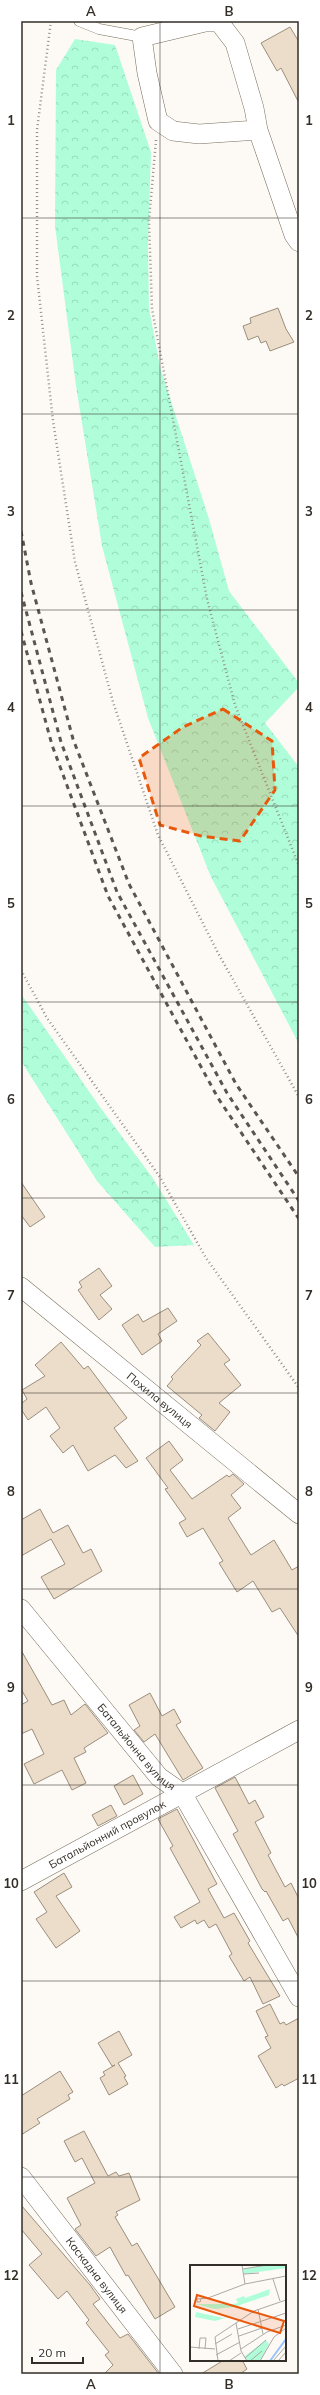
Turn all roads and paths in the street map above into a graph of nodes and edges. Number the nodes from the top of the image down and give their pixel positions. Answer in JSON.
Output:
{"nodes":[{"id":1,"x":51,"y":21,"type":"edge"},
{"id":2,"x":79,"y":21,"type":"edge"},
{"id":3,"x":142,"y":37,"type":"junction"},
{"id":4,"x":158,"y":121,"type":"junction"},
{"id":5,"x":258,"y":130,"type":"junction"},
{"id":6,"x":299,"y":242,"type":"edge"},
{"id":7,"x":299,"y":866,"type":"edge"},
{"id":8,"x":21,"y":970,"type":"edge"},
{"id":9,"x":299,"y":1097,"type":"edge"},
{"id":10,"x":21,"y":1287,"type":"edge"},
{"id":11,"x":299,"y":1388,"type":"edge"},
{"id":12,"x":299,"y":1514,"type":"edge"},
{"id":13,"x":21,"y":1609,"type":"edge"},
{"id":14,"x":299,"y":1730,"type":"edge"},
{"id":15,"x":182,"y":1793,"type":"junction"},
{"id":16,"x":21,"y":1881,"type":"edge"},
{"id":17,"x":299,"y":1997,"type":"edge"},
{"id":18,"x":21,"y":2177,"type":"edge"},
{"id":19,"x":173,"y":2374,"type":"edge"}],
"edges":[{"from":1,"to":9,"type":"path"},
{"from":2,"to":3,"type":"lane"},
{"from":3,"to":4,"type":"street"},
{"from":3,"to":5,"type":"street"},
{"from":4,"to":5,"type":"street"},
{"from":4,"to":7,"type":"path"},
{"from":5,"to":6,"type":"street"},
{"from":8,"to":11,"type":"path"},
{"from":10,"to":12,"type":"street","name":"Похила вулиця"},
{"from":13,"to":15,"type":"street","name":"Батальйонна вулиця"},
{"from":14,"to":15,"type":"street","name":"Батальйонний провулок"},
{"from":15,"to":16,"type":"street","name":"Батальйонний провулок"},
{"from":15,"to":17,"type":"street","name":"Батальйонна вулиця"},
{"from":18,"to":19,"type":"street","name":"Каскадна вулиця"}]}
